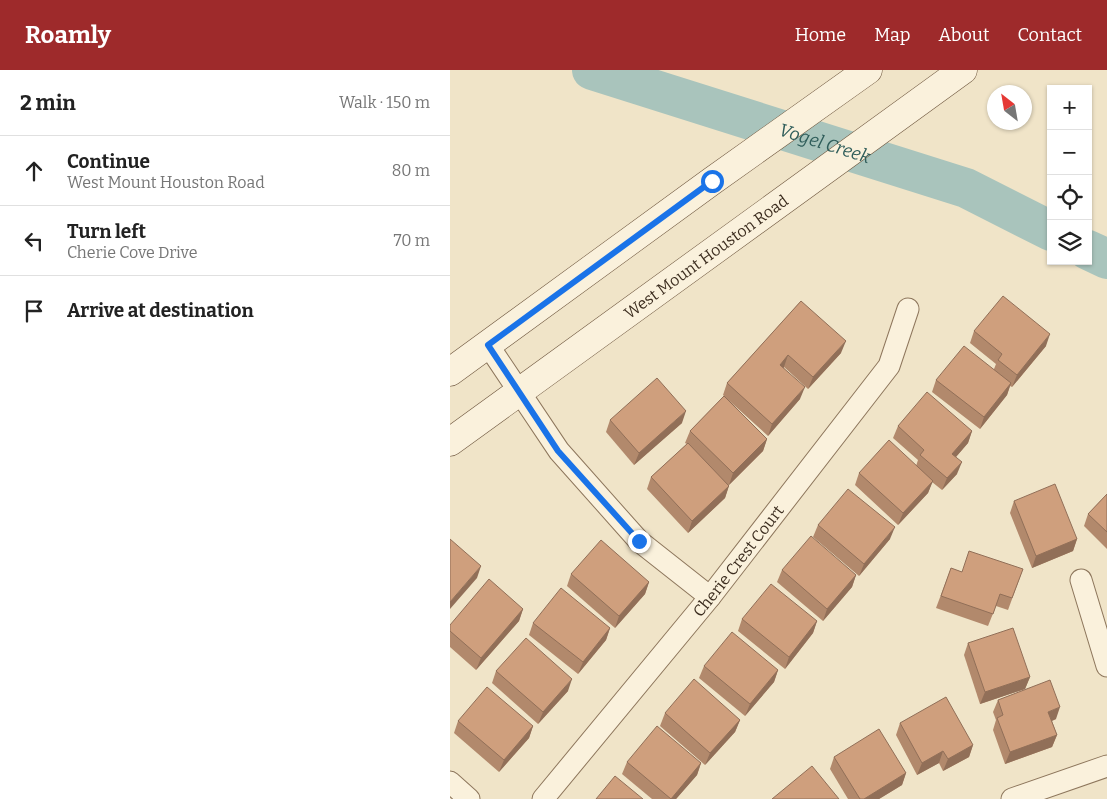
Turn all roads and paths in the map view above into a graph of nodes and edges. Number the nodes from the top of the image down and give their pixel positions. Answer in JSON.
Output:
{"nodes":[{"id":1,"x":868,"y":70,"type":"edge"},
{"id":2,"x":963,"y":70,"type":"edge"},
{"id":3,"x":908,"y":310,"type":"dead end"},
{"id":4,"x":488,"y":345,"type":"junction"},
{"id":5,"x":450,"y":372,"type":"edge"},
{"id":6,"x":520,"y":392,"type":"junction"},
{"id":7,"x":450,"y":442,"type":"edge"},
{"id":8,"x":1081,"y":580,"type":"dead end"},
{"id":9,"x":710,"y":597,"type":"junction"},
{"id":10,"x":1107,"y":666,"type":"edge"},
{"id":11,"x":1107,"y":766,"type":"edge"},
{"id":12,"x":450,"y":782,"type":"edge"},
{"id":13,"x":469,"y":799,"type":"edge"},
{"id":14,"x":543,"y":799,"type":"edge"},
{"id":15,"x":1012,"y":799,"type":"edge"}],
"edges":[{"from":1,"to":4,"type":"main road"},
{"from":2,"to":6,"type":"main road","name":"West Mount Houston Road"},
{"from":3,"to":9,"type":"street","name":"Cherie Crest Court"},
{"from":4,"to":5,"type":"main road"},
{"from":4,"to":6,"type":"street"},
{"from":6,"to":7,"type":"main road","name":"West Mount Houston Road"},
{"from":6,"to":9,"type":"street"},
{"from":8,"to":10,"type":"street"},
{"from":9,"to":14,"type":"street","name":"Cherie Crest Court"},
{"from":11,"to":15,"type":"street"},
{"from":12,"to":13,"type":"street"}]}
